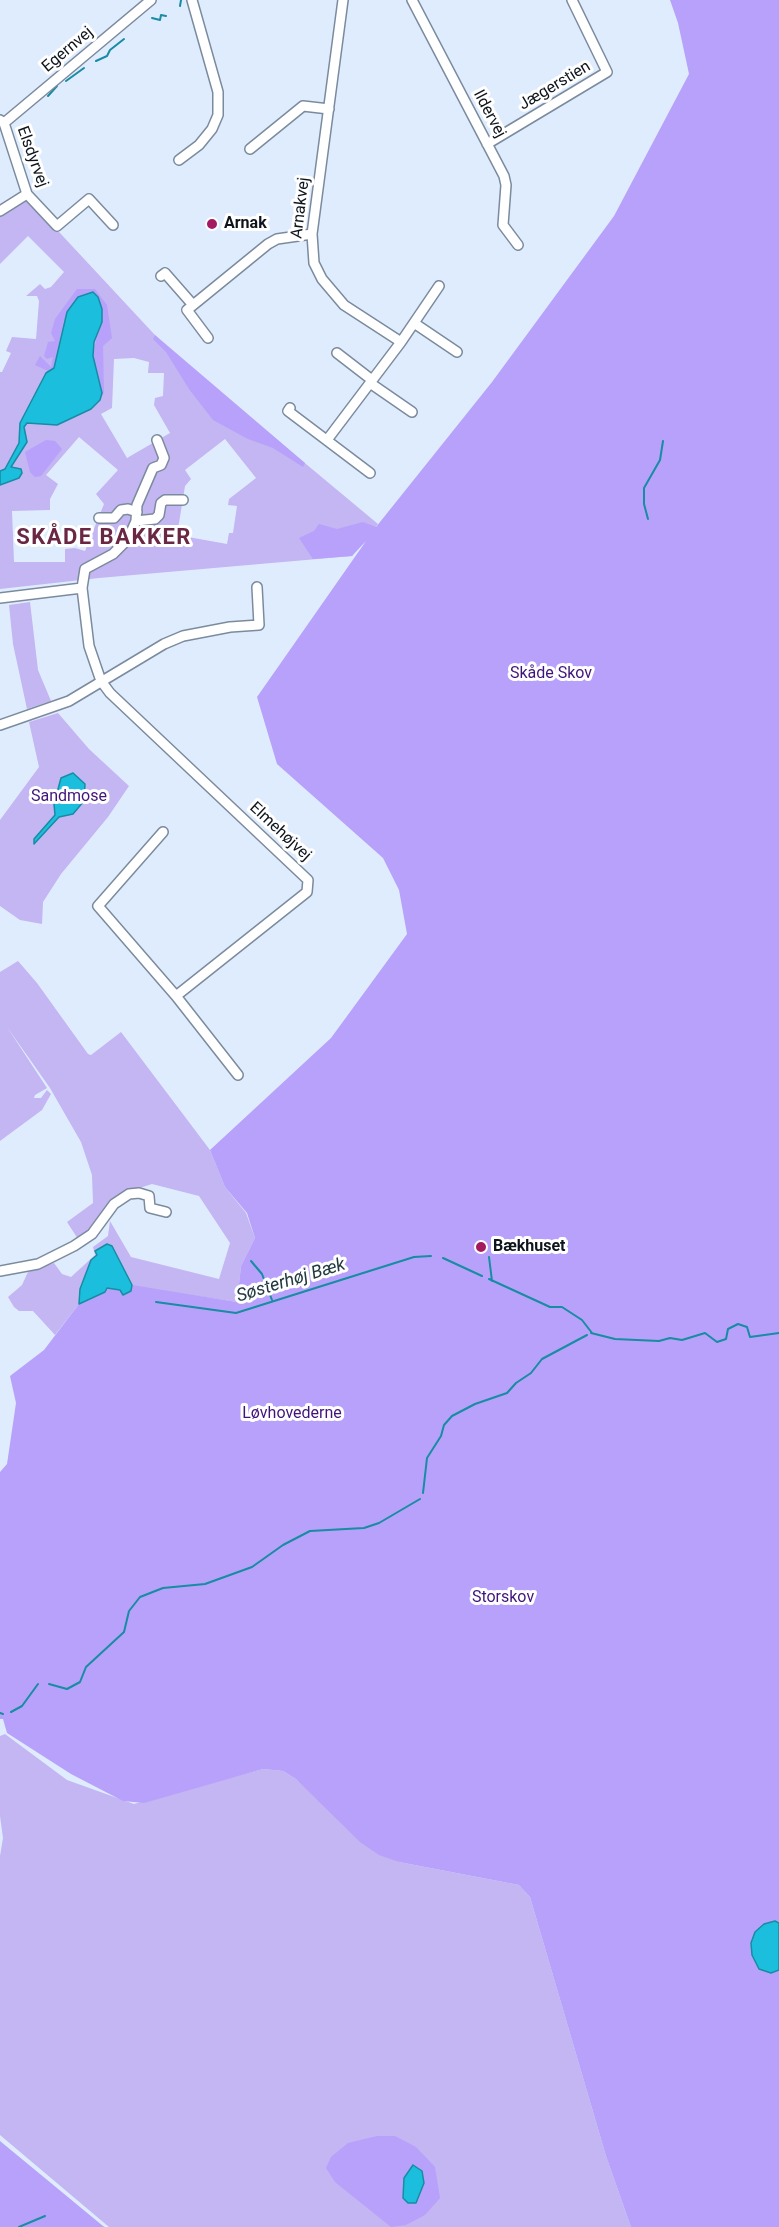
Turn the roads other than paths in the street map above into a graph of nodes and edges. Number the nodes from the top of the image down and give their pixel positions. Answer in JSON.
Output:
{"nodes":[{"id":1,"x":151,"y":0,"type":"edge"},
{"id":2,"x":192,"y":0,"type":"edge"},
{"id":3,"x":343,"y":0,"type":"edge"},
{"id":4,"x":412,"y":0,"type":"edge"},
{"id":5,"x":573,"y":0,"type":"edge"},
{"id":6,"x":329,"y":109,"type":"junction"},
{"id":7,"x":2,"y":122,"type":"edge"},
{"id":8,"x":488,"y":144,"type":"junction"},
{"id":9,"x":250,"y":149,"type":"dead end"},
{"id":10,"x":179,"y":160,"type":"dead end"},
{"id":11,"x":27,"y":194,"type":"junction"},
{"id":12,"x":0,"y":210,"type":"edge"},
{"id":13,"x":113,"y":225,"type":"dead end"},
{"id":14,"x":312,"y":234,"type":"junction"},
{"id":15,"x":518,"y":245,"type":"dead end"},
{"id":16,"x":160,"y":276,"type":"dead end"},
{"id":17,"x":439,"y":286,"type":"dead end"},
{"id":18,"x":193,"y":305,"type":"junction"},
{"id":19,"x":414,"y":323,"type":"junction"},
{"id":20,"x":208,"y":338,"type":"dead end"},
{"id":21,"x":401,"y":342,"type":"junction"},
{"id":22,"x":457,"y":352,"type":"dead end"},
{"id":23,"x":337,"y":353,"type":"dead end"},
{"id":24,"x":371,"y":382,"type":"junction"},
{"id":25,"x":290,"y":408,"type":"dead end"},
{"id":26,"x":412,"y":412,"type":"dead end"},
{"id":27,"x":157,"y":440,"type":"dead end"},
{"id":28,"x":327,"y":440,"type":"junction"},
{"id":29,"x":370,"y":473,"type":"dead end"},
{"id":30,"x":183,"y":500,"type":"dead end"},
{"id":31,"x":136,"y":516,"type":"junction"},
{"id":32,"x":99,"y":518,"type":"dead end"},
{"id":33,"x":257,"y":587,"type":"dead end"},
{"id":34,"x":82,"y":588,"type":"junction"},
{"id":35,"x":0,"y":598,"type":"edge"},
{"id":36,"x":101,"y":681,"type":"junction"},
{"id":37,"x":0,"y":725,"type":"edge"},
{"id":38,"x":163,"y":832,"type":"dead end"},
{"id":39,"x":176,"y":996,"type":"junction"},
{"id":40,"x":238,"y":1075,"type":"dead end"},
{"id":41,"x":166,"y":1212,"type":"dead end"},
{"id":42,"x":0,"y":1271,"type":"edge"}],
"edges":[{"from":1,"to":7,"type":"street","name":"Egernvej"},
{"from":2,"to":10,"type":"street"},
{"from":3,"to":6,"type":"street","name":"Arnakvej"},
{"from":4,"to":8,"type":"street","name":"Ildervej"},
{"from":5,"to":8,"type":"street","name":"Jægerstien"},
{"from":6,"to":9,"type":"street"},
{"from":6,"to":14,"type":"street","name":"Arnakvej"},
{"from":7,"to":11,"type":"street","name":"Elsdyrvej"},
{"from":8,"to":15,"type":"street","name":"Ildervej"},
{"from":11,"to":12,"type":"street"},
{"from":11,"to":13,"type":"street","name":"Elsdyrvej"},
{"from":14,"to":18,"type":"street"},
{"from":14,"to":21,"type":"street","name":"Arnakvej"},
{"from":16,"to":18,"type":"street"},
{"from":17,"to":19,"type":"street"},
{"from":18,"to":20,"type":"street"},
{"from":19,"to":21,"type":"street"},
{"from":19,"to":22,"type":"street"},
{"from":21,"to":24,"type":"street"},
{"from":23,"to":24,"type":"street"},
{"from":24,"to":26,"type":"street"},
{"from":24,"to":28,"type":"street"},
{"from":25,"to":28,"type":"street"},
{"from":27,"to":31,"type":"street"},
{"from":28,"to":29,"type":"street"},
{"from":30,"to":31,"type":"street"},
{"from":31,"to":32,"type":"street"},
{"from":31,"to":34,"type":"street"},
{"from":33,"to":36,"type":"street"},
{"from":34,"to":35,"type":"street"},
{"from":34,"to":36,"type":"street","name":"Elmehøjvej"},
{"from":36,"to":37,"type":"street"},
{"from":36,"to":39,"type":"street","name":"Elmehøjvej"},
{"from":38,"to":39,"type":"street"},
{"from":39,"to":40,"type":"street"},
{"from":41,"to":42,"type":"street"}]}
